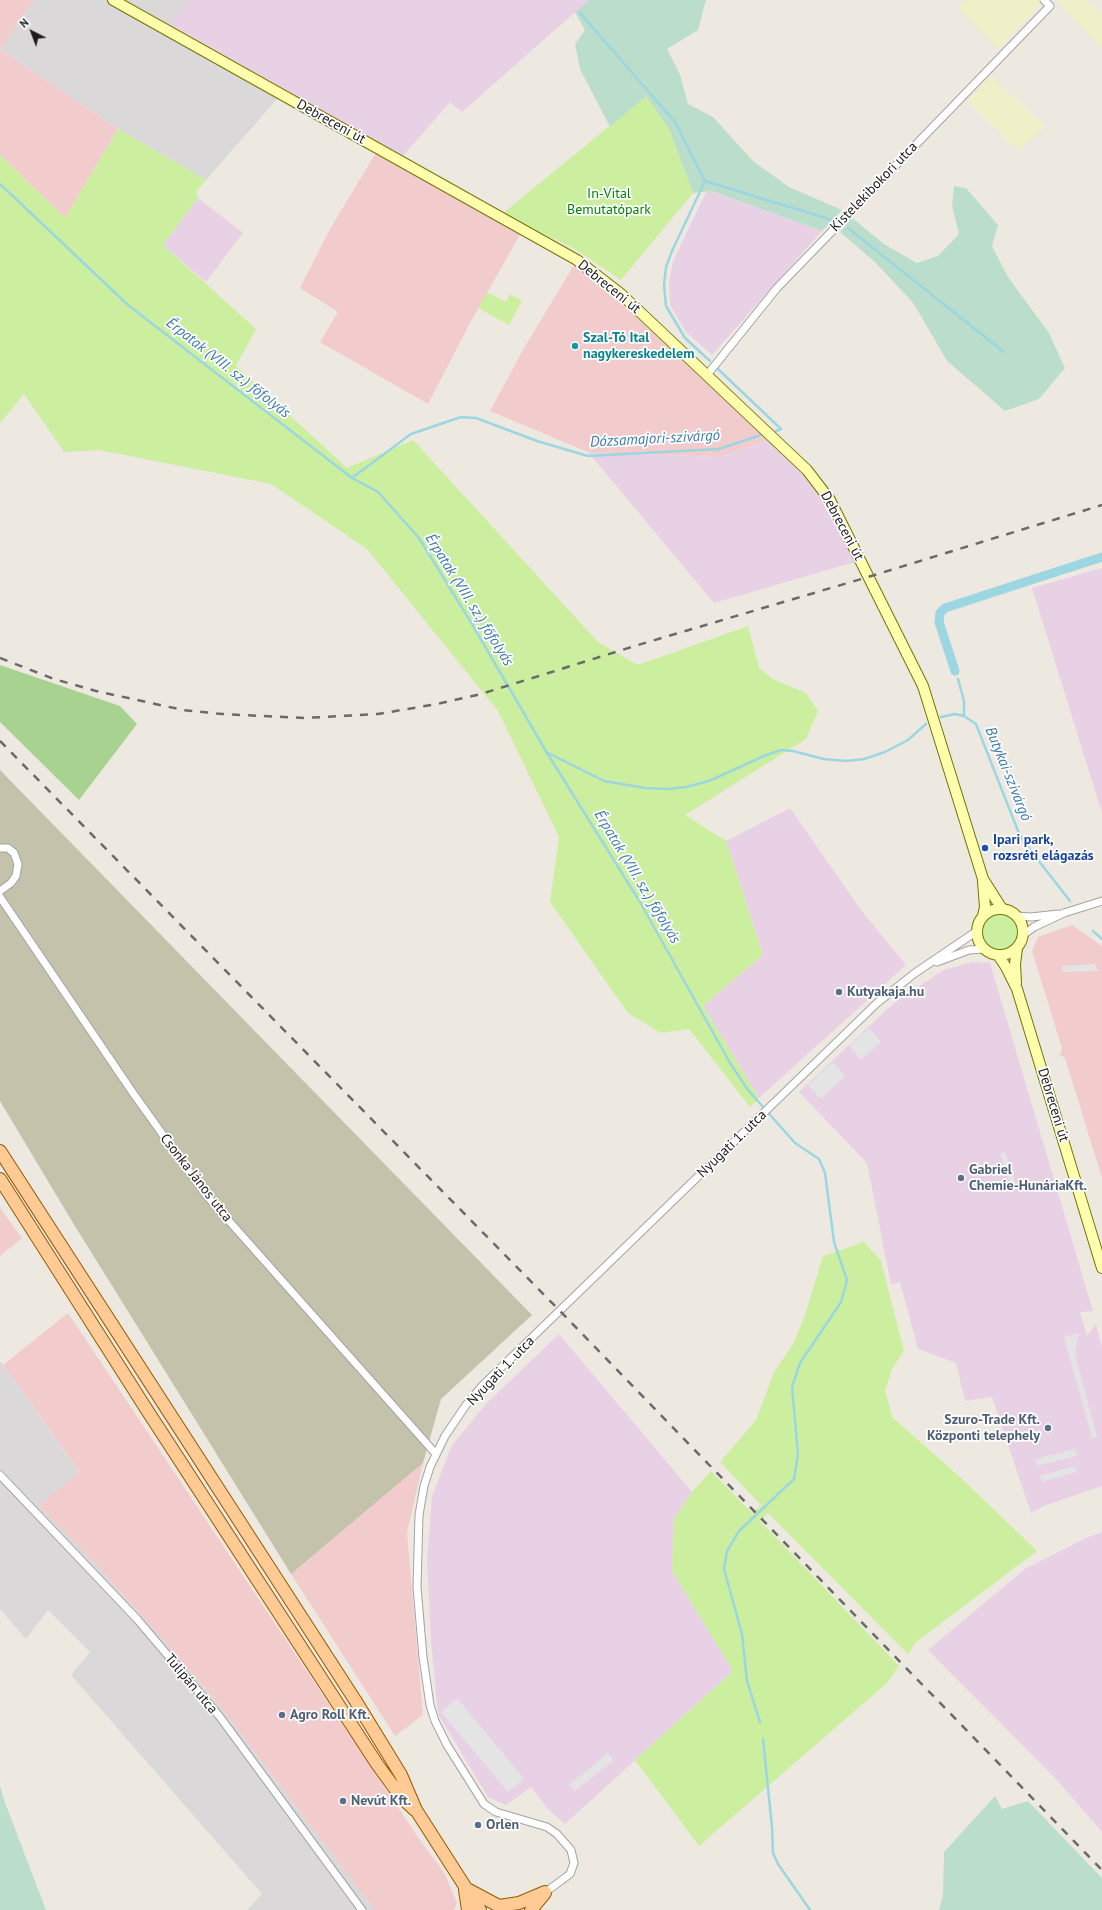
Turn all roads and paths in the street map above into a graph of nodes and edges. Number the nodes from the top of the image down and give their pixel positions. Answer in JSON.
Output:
{"nodes":[{"id":1,"x":113,"y":0,"type":"edge"},
{"id":2,"x":1047,"y":3,"type":"edge"},
{"id":3,"x":707,"y":375,"type":"junction"},
{"id":4,"x":0,"y":848,"type":"edge"},
{"id":5,"x":983,"y":879,"type":"junction"},
{"id":6,"x":0,"y":891,"type":"edge"},
{"id":7,"x":0,"y":897,"type":"edge"},
{"id":8,"x":1102,"y":901,"type":"edge"},
{"id":9,"x":1002,"y":909,"type":"junction"},
{"id":10,"x":1064,"y":913,"type":"junction"},
{"id":11,"x":983,"y":916,"type":"junction"},
{"id":12,"x":1017,"y":916,"type":"junction"},
{"id":13,"x":977,"y":931,"type":"junction"},
{"id":14,"x":1023,"y":935,"type":"junction"},
{"id":15,"x":1017,"y":948,"type":"junction"},
{"id":16,"x":984,"y":949,"type":"junction"},
{"id":17,"x":998,"y":955,"type":"junction"},
{"id":18,"x":922,"y":968,"type":"junction"},
{"id":19,"x":1017,"y":989,"type":"junction"},
{"id":20,"x":0,"y":1151,"type":"edge"},
{"id":21,"x":0,"y":1179,"type":"edge"},
{"id":22,"x":1102,"y":1268,"type":"edge"},
{"id":23,"x":436,"y":1454,"type":"junction"},
{"id":24,"x":0,"y":1474,"type":"edge"},
{"id":25,"x":416,"y":1810,"type":"junction"},
{"id":26,"x":464,"y":1887,"type":"junction"},
{"id":27,"x":546,"y":1892,"type":"junction"},
{"id":28,"x":362,"y":1910,"type":"edge"},
{"id":29,"x":468,"y":1910,"type":"edge"},
{"id":30,"x":480,"y":1910,"type":"edge"},
{"id":31,"x":517,"y":1910,"type":"edge"},
{"id":32,"x":529,"y":1910,"type":"edge"}],
"edges":[{"from":1,"to":3,"type":"street","name":"Debreceni út"},
{"from":2,"to":3,"type":"street","name":"Kistelekibokori utca"},
{"from":3,"to":5,"type":"street","name":"Debreceni út"},
{"from":4,"to":6,"type":"street"},
{"from":5,"to":9,"type":"street"},
{"from":5,"to":11,"type":"street"},
{"from":7,"to":23,"type":"street","name":"Csonka János utca"},
{"from":8,"to":10,"type":"street"},
{"from":9,"to":11,"type":"street"},
{"from":9,"to":12,"type":"street"},
{"from":10,"to":12,"type":"street"},
{"from":10,"to":14,"type":"street"},
{"from":11,"to":13,"type":"street"},
{"from":12,"to":14,"type":"street"},
{"from":13,"to":16,"type":"street"},
{"from":13,"to":18,"type":"street","name":"Nyugati 1. utca"},
{"from":14,"to":15,"type":"street"},
{"from":15,"to":17,"type":"street"},
{"from":15,"to":19,"type":"street"},
{"from":16,"to":17,"type":"street"},
{"from":16,"to":18,"type":"street","name":"Nyugati 1. utca"},
{"from":17,"to":19,"type":"street"},
{"from":18,"to":23,"type":"street","name":"Nyugati 1. utca"},
{"from":19,"to":22,"type":"street","name":"Debreceni út"},
{"from":20,"to":25,"type":"main road"},
{"from":21,"to":25,"type":"main road"},
{"from":23,"to":27,"type":"street","name":"Nyugati 1. utca"},
{"from":24,"to":28,"type":"street","name":"Tulipán utca"},
{"from":25,"to":26,"type":"main road"},
{"from":26,"to":27,"type":"main road"},
{"from":26,"to":29,"type":"main road"},
{"from":26,"to":30,"type":"main road"},
{"from":27,"to":31,"type":"street","name":"Nyugati 1. utca"},
{"from":27,"to":32,"type":"main road"}]}
